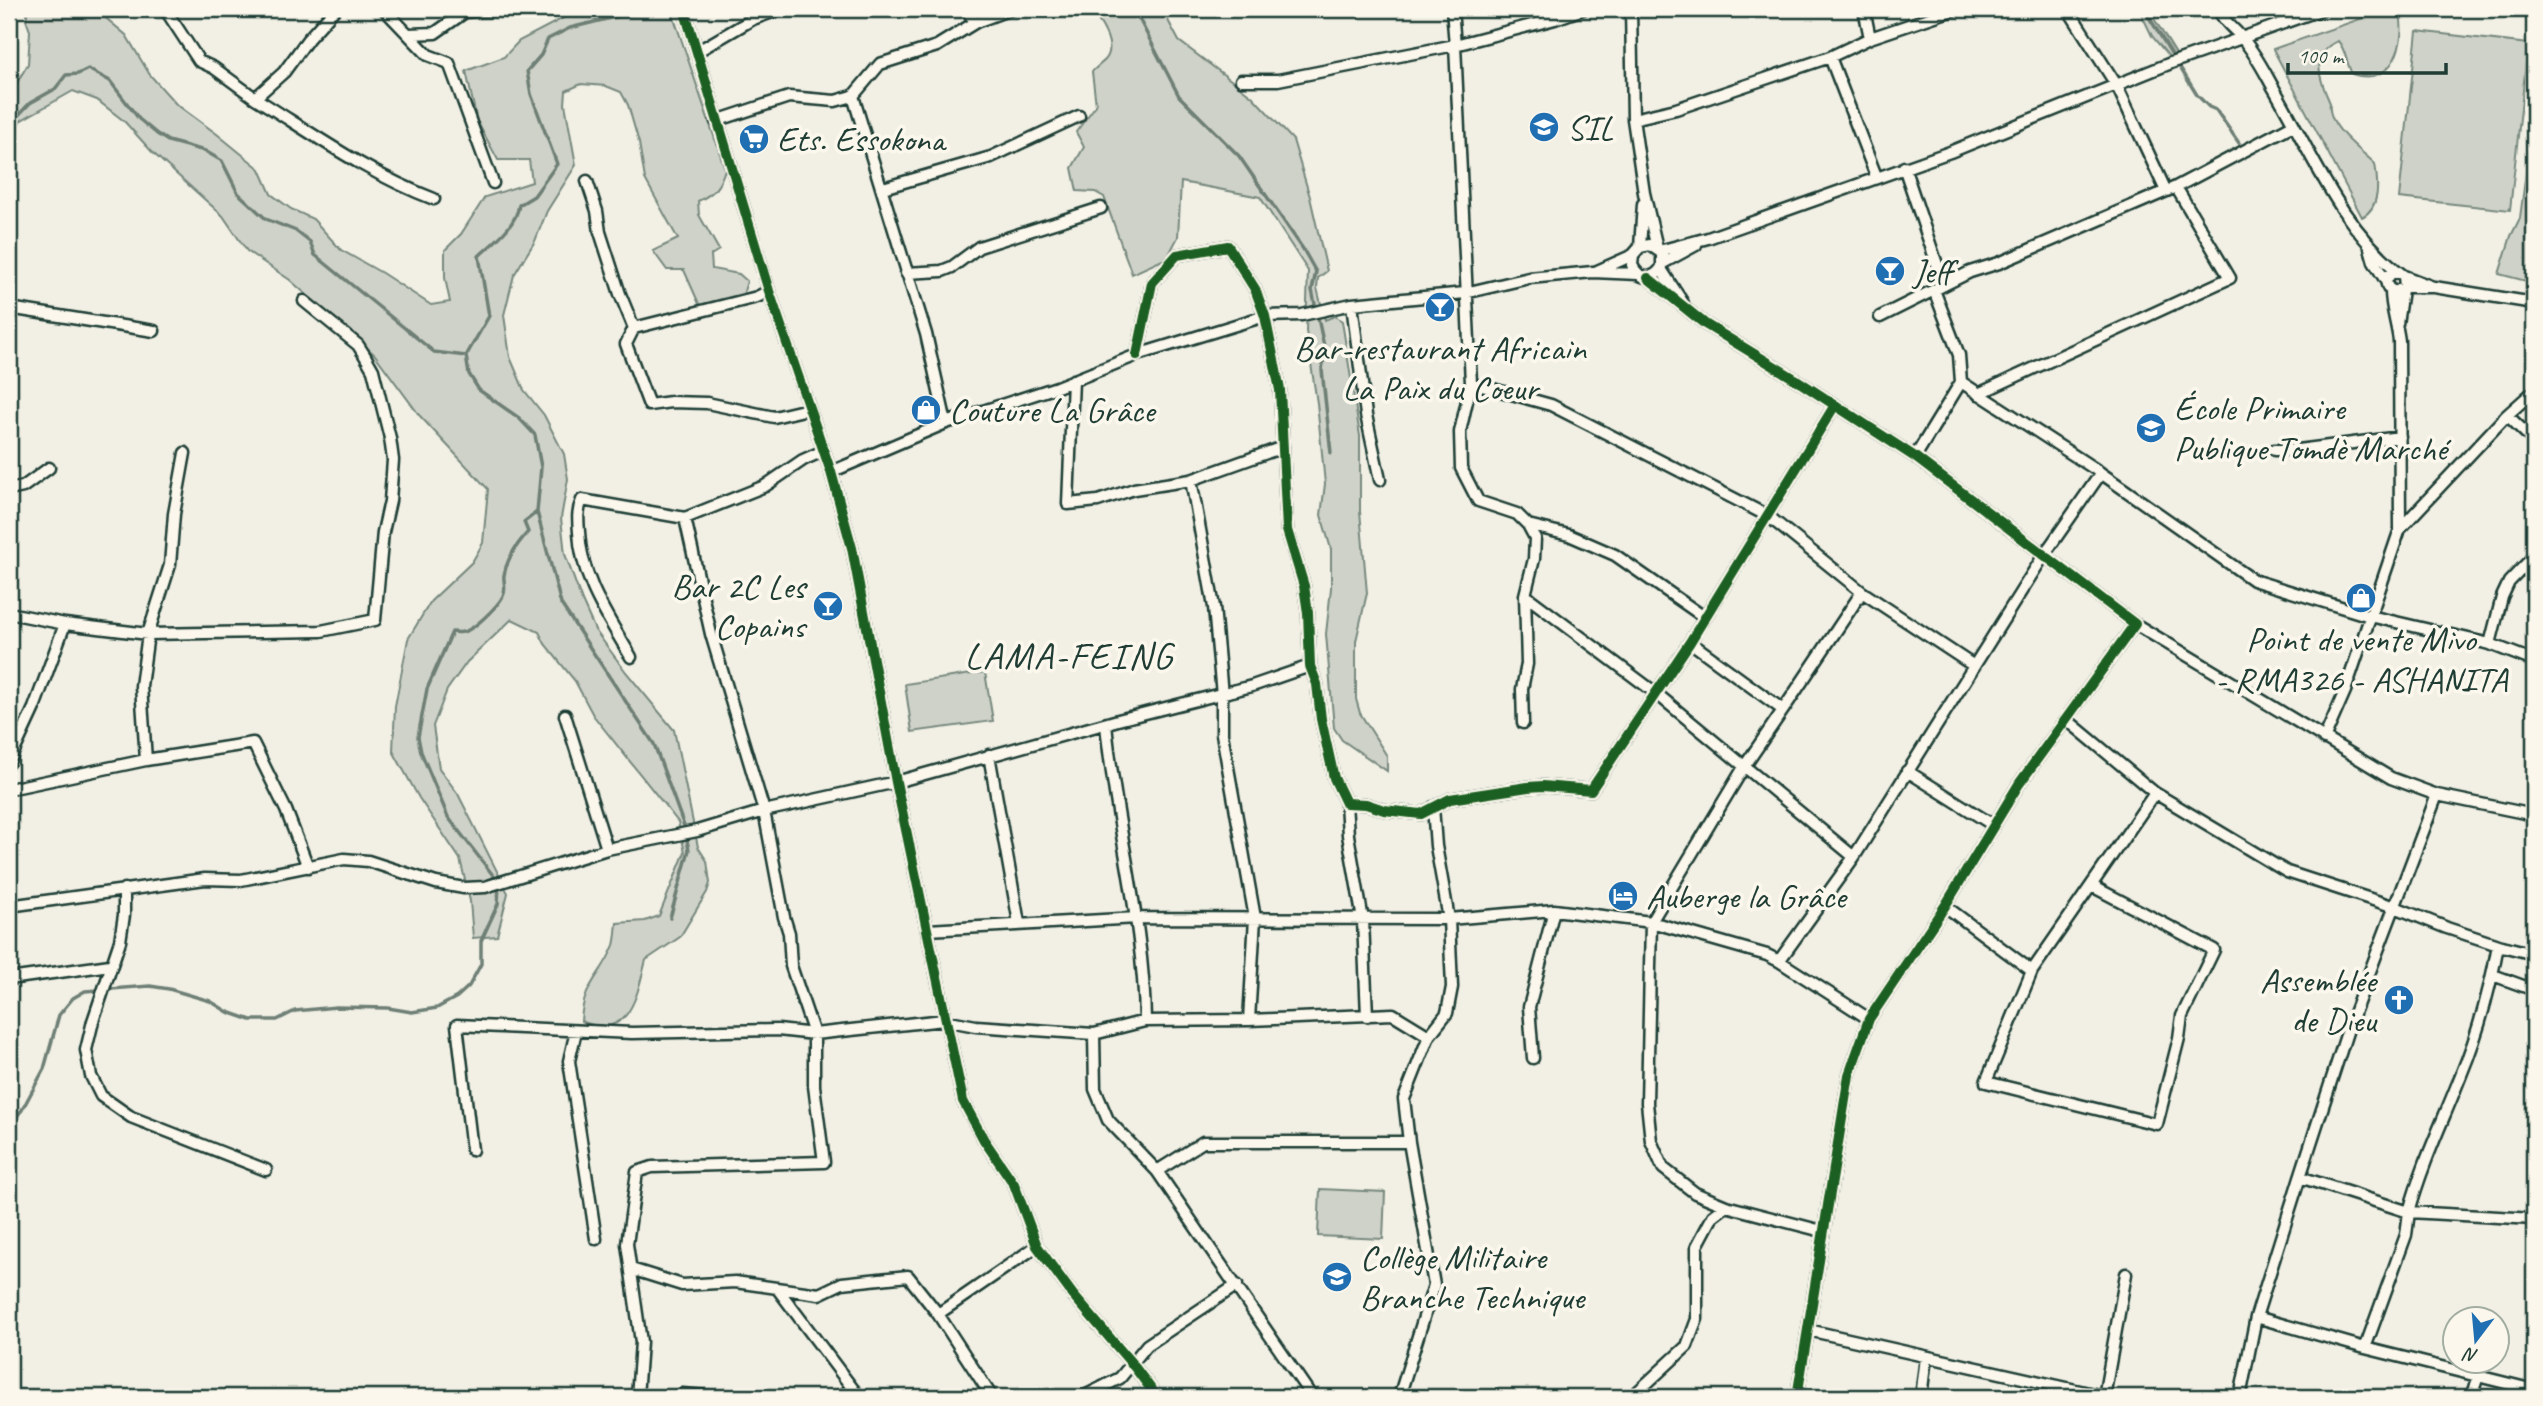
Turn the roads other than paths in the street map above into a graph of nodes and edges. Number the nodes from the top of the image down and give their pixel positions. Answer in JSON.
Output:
{"nodes":[{"id":1,"x":165,"y":9,"type":"edge"},
{"id":2,"x":335,"y":9,"type":"edge"},
{"id":3,"x":384,"y":9,"type":"edge"},
{"id":4,"x":500,"y":9,"type":"edge"},
{"id":5,"x":684,"y":9,"type":"edge"},
{"id":6,"x":781,"y":9,"type":"edge"},
{"id":7,"x":965,"y":9,"type":"edge"},
{"id":8,"x":1011,"y":9,"type":"edge"},
{"id":9,"x":1452,"y":9,"type":"edge"},
{"id":10,"x":1583,"y":9,"type":"edge"},
{"id":11,"x":1631,"y":9,"type":"edge"},
{"id":12,"x":1864,"y":9,"type":"edge"},
{"id":13,"x":1956,"y":9,"type":"edge"},
{"id":14,"x":2068,"y":9,"type":"edge"},
{"id":15,"x":2218,"y":9,"type":"edge"},
{"id":16,"x":2323,"y":9,"type":"edge"},
{"id":17,"x":976,"y":22,"type":"junction"},
{"id":18,"x":408,"y":34,"type":"junction"},
{"id":19,"x":2241,"y":37,"type":"junction"},
{"id":20,"x":1870,"y":38,"type":"junction"},
{"id":21,"x":1455,"y":45,"type":"junction"},
{"id":22,"x":698,"y":51,"type":"junction"},
{"id":23,"x":1830,"y":57,"type":"junction"},
{"id":24,"x":1241,"y":80,"type":"dead end"},
{"id":25,"x":2117,"y":86,"type":"junction"},
{"id":26,"x":853,"y":96,"type":"junction"},
{"id":27,"x":255,"y":98,"type":"junction"},
{"id":28,"x":1079,"y":116,"type":"dead end"},
{"id":29,"x":1633,"y":119,"type":"junction"},
{"id":30,"x":716,"y":121,"type":"junction"},
{"id":31,"x":2293,"y":125,"type":"junction"},
{"id":32,"x":1904,"y":167,"type":"junction"},
{"id":33,"x":1876,"y":176,"type":"junction"},
{"id":34,"x":587,"y":181,"type":"dead end"},
{"id":35,"x":493,"y":183,"type":"dead end"},
{"id":36,"x":883,"y":188,"type":"junction"},
{"id":37,"x":2171,"y":189,"type":"junction"},
{"id":38,"x":1644,"y":193,"type":"junction"},
{"id":39,"x":434,"y":199,"type":"dead end"},
{"id":40,"x":1101,"y":208,"type":"dead end"},
{"id":41,"x":1708,"y":238,"type":"junction"},
{"id":42,"x":1658,"y":249,"type":"junction"},
{"id":43,"x":1636,"y":251,"type":"junction"},
{"id":44,"x":1662,"y":266,"type":"junction"},
{"id":45,"x":906,"y":272,"type":"junction"},
{"id":46,"x":1593,"y":272,"type":"junction"},
{"id":47,"x":1643,"y":276,"type":"junction"},
{"id":48,"x":2398,"y":283,"type":"junction"},
{"id":49,"x":1939,"y":287,"type":"junction"},
{"id":50,"x":769,"y":292,"type":"junction"},
{"id":51,"x":1465,"y":293,"type":"junction"},
{"id":52,"x":304,"y":301,"type":"dead end"},
{"id":53,"x":2534,"y":303,"type":"edge"},
{"id":54,"x":1352,"y":304,"type":"junction"},
{"id":55,"x":9,"y":308,"type":"edge"},
{"id":56,"x":1691,"y":315,"type":"junction"},
{"id":57,"x":1265,"y":316,"type":"junction"},
{"id":58,"x":1880,"y":317,"type":"dead end"},
{"id":59,"x":634,"y":328,"type":"junction"},
{"id":60,"x":154,"y":331,"type":"dead end"},
{"id":61,"x":1137,"y":355,"type":"junction"},
{"id":62,"x":1073,"y":380,"type":"junction"},
{"id":63,"x":1961,"y":382,"type":"junction"},
{"id":64,"x":1471,"y":383,"type":"junction"},
{"id":65,"x":2534,"y":391,"type":"edge"},
{"id":66,"x":1978,"y":394,"type":"junction"},
{"id":67,"x":1835,"y":405,"type":"junction"},
{"id":68,"x":808,"y":409,"type":"junction"},
{"id":69,"x":2507,"y":415,"type":"junction"},
{"id":70,"x":946,"y":423,"type":"junction"},
{"id":71,"x":2400,"y":438,"type":"junction"},
{"id":72,"x":2534,"y":441,"type":"edge"},
{"id":73,"x":1283,"y":447,"type":"junction"},
{"id":74,"x":2274,"y":450,"type":"dead end"},
{"id":75,"x":823,"y":451,"type":"junction"},
{"id":76,"x":186,"y":453,"type":"dead end"},
{"id":77,"x":1915,"y":457,"type":"junction"},
{"id":78,"x":49,"y":468,"type":"dead end"},
{"id":79,"x":831,"y":472,"type":"junction"},
{"id":80,"x":2101,"y":473,"type":"junction"},
{"id":81,"x":1191,"y":480,"type":"junction"},
{"id":82,"x":1380,"y":480,"type":"dead end"},
{"id":83,"x":9,"y":490,"type":"edge"},
{"id":84,"x":1768,"y":516,"type":"junction"},
{"id":85,"x":685,"y":518,"type":"junction"},
{"id":86,"x":1528,"y":525,"type":"junction"},
{"id":87,"x":2400,"y":529,"type":"junction"},
{"id":88,"x":2044,"y":555,"type":"junction"},
{"id":89,"x":2534,"y":556,"type":"edge"},
{"id":90,"x":1862,"y":592,"type":"junction"},
{"id":91,"x":1525,"y":595,"type":"junction"},
{"id":92,"x":9,"y":613,"type":"edge"},
{"id":93,"x":2370,"y":616,"type":"junction"},
{"id":94,"x":1704,"y":617,"type":"junction"},
{"id":95,"x":65,"y":624,"type":"junction"},
{"id":96,"x":2135,"y":625,"type":"junction"},
{"id":97,"x":148,"y":634,"type":"junction"},
{"id":98,"x":1690,"y":642,"type":"junction"},
{"id":99,"x":2490,"y":644,"type":"junction"},
{"id":100,"x":631,"y":657,"type":"dead end"},
{"id":101,"x":2534,"y":661,"type":"edge"},
{"id":102,"x":1310,"y":666,"type":"junction"},
{"id":103,"x":1974,"y":666,"type":"junction"},
{"id":104,"x":1657,"y":694,"type":"junction"},
{"id":105,"x":1222,"y":695,"type":"junction"},
{"id":106,"x":1783,"y":710,"type":"junction"},
{"id":107,"x":565,"y":715,"type":"dead end"},
{"id":108,"x":2066,"y":719,"type":"junction"},
{"id":109,"x":1523,"y":723,"type":"dead end"},
{"id":110,"x":1106,"y":724,"type":"junction"},
{"id":111,"x":2324,"y":739,"type":"junction"},
{"id":112,"x":989,"y":755,"type":"junction"},
{"id":113,"x":146,"y":760,"type":"junction"},
{"id":114,"x":9,"y":762,"type":"edge"},
{"id":115,"x":1744,"y":767,"type":"junction"},
{"id":116,"x":1907,"y":771,"type":"junction"},
{"id":117,"x":896,"y":782,"type":"junction"},
{"id":118,"x":9,"y":789,"type":"edge"},
{"id":119,"x":2155,"y":793,"type":"junction"},
{"id":120,"x":2437,"y":795,"type":"junction"},
{"id":121,"x":1346,"y":803,"type":"junction"},
{"id":122,"x":1433,"y":807,"type":"junction"},
{"id":123,"x":764,"y":811,"type":"junction"},
{"id":124,"x":2534,"y":815,"type":"edge"},
{"id":125,"x":1993,"y":825,"type":"junction"},
{"id":126,"x":607,"y":849,"type":"junction"},
{"id":127,"x":1854,"y":858,"type":"junction"},
{"id":128,"x":308,"y":867,"type":"junction"},
{"id":129,"x":2092,"y":886,"type":"junction"},
{"id":130,"x":124,"y":889,"type":"junction"},
{"id":131,"x":9,"y":906,"type":"edge"},
{"id":132,"x":1945,"y":906,"type":"junction"},
{"id":133,"x":2395,"y":907,"type":"junction"},
{"id":134,"x":1554,"y":911,"type":"junction"},
{"id":135,"x":1137,"y":918,"type":"junction"},
{"id":136,"x":1255,"y":918,"type":"junction"},
{"id":137,"x":1449,"y":919,"type":"junction"},
{"id":138,"x":1363,"y":920,"type":"junction"},
{"id":139,"x":1651,"y":922,"type":"junction"},
{"id":140,"x":1019,"y":923,"type":"junction"},
{"id":141,"x":928,"y":930,"type":"junction"},
{"id":142,"x":2498,"y":945,"type":"junction"},
{"id":143,"x":2534,"y":954,"type":"edge"},
{"id":144,"x":1779,"y":961,"type":"junction"},
{"id":145,"x":110,"y":965,"type":"junction"},
{"id":146,"x":2032,"y":971,"type":"junction"},
{"id":147,"x":2493,"y":975,"type":"junction"},
{"id":148,"x":9,"y":979,"type":"edge"},
{"id":149,"x":2534,"y":990,"type":"edge"},
{"id":150,"x":1367,"y":1016,"type":"junction"},
{"id":151,"x":1869,"y":1019,"type":"junction"},
{"id":152,"x":944,"y":1020,"type":"junction"},
{"id":153,"x":1249,"y":1020,"type":"junction"},
{"id":154,"x":1145,"y":1021,"type":"junction"},
{"id":155,"x":576,"y":1031,"type":"junction"},
{"id":156,"x":814,"y":1034,"type":"junction"},
{"id":157,"x":1094,"y":1034,"type":"junction"},
{"id":158,"x":1429,"y":1036,"type":"junction"},
{"id":159,"x":1533,"y":1058,"type":"dead end"},
{"id":160,"x":1409,"y":1142,"type":"junction"},
{"id":161,"x":472,"y":1150,"type":"dead end"},
{"id":162,"x":266,"y":1170,"type":"dead end"},
{"id":163,"x":1157,"y":1171,"type":"junction"},
{"id":164,"x":2300,"y":1177,"type":"junction"},
{"id":165,"x":1726,"y":1206,"type":"junction"},
{"id":166,"x":2409,"y":1212,"type":"junction"},
{"id":167,"x":2534,"y":1217,"type":"edge"},
{"id":168,"x":1822,"y":1231,"type":"junction"},
{"id":169,"x":596,"y":1239,"type":"dead end"},
{"id":170,"x":1037,"y":1246,"type":"junction"},
{"id":171,"x":631,"y":1269,"type":"junction"},
{"id":172,"x":2126,"y":1274,"type":"dead end"},
{"id":173,"x":1237,"y":1285,"type":"junction"},
{"id":174,"x":777,"y":1288,"type":"junction"},
{"id":175,"x":938,"y":1314,"type":"junction"},
{"id":176,"x":2256,"y":1317,"type":"junction"},
{"id":177,"x":1808,"y":1330,"type":"junction"},
{"id":178,"x":2365,"y":1348,"type":"junction"},
{"id":179,"x":1926,"y":1357,"type":"junction"},
{"id":180,"x":1133,"y":1364,"type":"junction"},
{"id":181,"x":2478,"y":1376,"type":"junction"},
{"id":182,"x":2534,"y":1390,"type":"edge"},
{"id":183,"x":682,"y":1394,"type":"dead end"},
{"id":184,"x":856,"y":1394,"type":"edge"},
{"id":185,"x":637,"y":1397,"type":"edge"},
{"id":186,"x":720,"y":1397,"type":"edge"},
{"id":187,"x":837,"y":1397,"type":"edge"},
{"id":188,"x":992,"y":1397,"type":"edge"},
{"id":189,"x":1083,"y":1397,"type":"edge"},
{"id":190,"x":1157,"y":1397,"type":"edge"},
{"id":191,"x":1312,"y":1397,"type":"edge"},
{"id":192,"x":1399,"y":1397,"type":"edge"},
{"id":193,"x":1632,"y":1397,"type":"edge"},
{"id":194,"x":1797,"y":1397,"type":"edge"},
{"id":195,"x":1921,"y":1397,"type":"edge"},
{"id":196,"x":2105,"y":1397,"type":"edge"},
{"id":197,"x":2240,"y":1397,"type":"edge"},
{"id":198,"x":2471,"y":1397,"type":"edge"}],
"edges":[{"from":1,"to":27,"type":"street"},
{"from":2,"to":27,"type":"street"},
{"from":3,"to":18,"type":"street"},
{"from":4,"to":18,"type":"street"},
{"from":5,"to":22,"type":"street"},
{"from":6,"to":22,"type":"street"},
{"from":7,"to":17,"type":"street"},
{"from":8,"to":17,"type":"street"},
{"from":9,"to":21,"type":"street"},
{"from":10,"to":21,"type":"street"},
{"from":11,"to":29,"type":"street"},
{"from":12,"to":20,"type":"street"},
{"from":13,"to":20,"type":"street"},
{"from":14,"to":25,"type":"street"},
{"from":15,"to":19,"type":"street"},
{"from":16,"to":19,"type":"street"},
{"from":17,"to":26,"type":"street"},
{"from":18,"to":35,"type":"street"},
{"from":19,"to":25,"type":"street"},
{"from":19,"to":31,"type":"street"},
{"from":20,"to":23,"type":"street"},
{"from":21,"to":24,"type":"street"},
{"from":21,"to":51,"type":"street"},
{"from":22,"to":30,"type":"street"},
{"from":23,"to":29,"type":"street"},
{"from":23,"to":33,"type":"street"},
{"from":25,"to":32,"type":"street"},
{"from":25,"to":37,"type":"street"},
{"from":26,"to":30,"type":"street"},
{"from":26,"to":36,"type":"street"},
{"from":27,"to":39,"type":"street"},
{"from":28,"to":36,"type":"street"},
{"from":29,"to":38,"type":"street"},
{"from":30,"to":50,"type":"street"},
{"from":31,"to":37,"type":"street"},
{"from":31,"to":48,"type":"street"},
{"from":32,"to":33,"type":"street"},
{"from":32,"to":49,"type":"street"},
{"from":33,"to":41,"type":"street"},
{"from":34,"to":59,"type":"street"},
{"from":36,"to":45,"type":"street"},
{"from":37,"to":49,"type":"street"},
{"from":37,"to":66,"type":"street"},
{"from":38,"to":42,"type":"street"},
{"from":38,"to":43,"type":"street"},
{"from":40,"to":45,"type":"street"},
{"from":41,"to":42,"type":"street"},
{"from":41,"to":44,"type":"street"},
{"from":42,"to":43,"type":"street"},
{"from":42,"to":44,"type":"street"},
{"from":43,"to":46,"type":"street"},
{"from":43,"to":47,"type":"street"},
{"from":44,"to":47,"type":"street"},
{"from":44,"to":56,"type":"street"},
{"from":45,"to":70,"type":"street"},
{"from":46,"to":47,"type":"street"},
{"from":46,"to":51,"type":"street"},
{"from":47,"to":56,"type":"street"},
{"from":48,"to":53,"type":"street"},
{"from":48,"to":71,"type":"street"},
{"from":49,"to":58,"type":"street"},
{"from":49,"to":63,"type":"street"},
{"from":50,"to":59,"type":"street"},
{"from":50,"to":68,"type":"street"},
{"from":51,"to":54,"type":"street"},
{"from":51,"to":64,"type":"street"},
{"from":52,"to":97,"type":"street"},
{"from":54,"to":57,"type":"street"},
{"from":54,"to":82,"type":"street"},
{"from":55,"to":60,"type":"street"},
{"from":56,"to":67,"type":"street"},
{"from":57,"to":61,"type":"street"},
{"from":57,"to":61,"type":"street"},
{"from":57,"to":73,"type":"street"},
{"from":59,"to":68,"type":"street"},
{"from":61,"to":62,"type":"street"},
{"from":62,"to":70,"type":"street"},
{"from":62,"to":81,"type":"street"},
{"from":63,"to":66,"type":"street"},
{"from":63,"to":77,"type":"street"},
{"from":64,"to":84,"type":"street"},
{"from":64,"to":86,"type":"street"},
{"from":65,"to":69,"type":"street"},
{"from":66,"to":80,"type":"street"},
{"from":67,"to":77,"type":"street"},
{"from":67,"to":84,"type":"street"},
{"from":68,"to":75,"type":"street"},
{"from":69,"to":72,"type":"street"},
{"from":69,"to":87,"type":"street"},
{"from":70,"to":79,"type":"street"},
{"from":71,"to":74,"type":"street"},
{"from":71,"to":87,"type":"street"},
{"from":73,"to":81,"type":"street"},
{"from":73,"to":102,"type":"street"},
{"from":75,"to":79,"type":"street"},
{"from":75,"to":85,"type":"street"},
{"from":76,"to":97,"type":"street"},
{"from":77,"to":88,"type":"street"},
{"from":78,"to":83,"type":"street"},
{"from":79,"to":117,"type":"street"},
{"from":80,"to":88,"type":"street"},
{"from":80,"to":93,"type":"street"},
{"from":81,"to":105,"type":"street"},
{"from":84,"to":90,"type":"street"},
{"from":84,"to":94,"type":"street"},
{"from":85,"to":100,"type":"street"},
{"from":85,"to":123,"type":"street"},
{"from":86,"to":91,"type":"street"},
{"from":86,"to":94,"type":"street"},
{"from":87,"to":93,"type":"street"},
{"from":88,"to":96,"type":"street"},
{"from":88,"to":103,"type":"street"},
{"from":89,"to":99,"type":"street"},
{"from":90,"to":103,"type":"street"},
{"from":90,"to":106,"type":"street"},
{"from":91,"to":104,"type":"street"},
{"from":91,"to":109,"type":"street"},
{"from":92,"to":95,"type":"street"},
{"from":93,"to":99,"type":"street"},
{"from":93,"to":111,"type":"street"},
{"from":94,"to":98,"type":"street"},
{"from":95,"to":97,"type":"street"},
{"from":95,"to":114,"type":"street"},
{"from":96,"to":108,"type":"street"},
{"from":96,"to":111,"type":"street"},
{"from":97,"to":113,"type":"street"},
{"from":98,"to":104,"type":"street"},
{"from":98,"to":106,"type":"street"},
{"from":99,"to":101,"type":"street"},
{"from":102,"to":105,"type":"street"},
{"from":102,"to":121,"type":"street"},
{"from":103,"to":116,"type":"street"},
{"from":104,"to":115,"type":"street"},
{"from":104,"to":122,"type":"street"},
{"from":105,"to":110,"type":"street"},
{"from":105,"to":136,"type":"street"},
{"from":106,"to":115,"type":"street"},
{"from":107,"to":126,"type":"street"},
{"from":108,"to":119,"type":"street"},
{"from":108,"to":125,"type":"street"},
{"from":110,"to":112,"type":"street"},
{"from":110,"to":135,"type":"street"},
{"from":111,"to":120,"type":"street"},
{"from":112,"to":117,"type":"street"},
{"from":112,"to":140,"type":"street"},
{"from":113,"to":118,"type":"street"},
{"from":113,"to":128,"type":"street"},
{"from":115,"to":127,"type":"street"},
{"from":115,"to":139,"type":"street"},
{"from":116,"to":125,"type":"street"},
{"from":116,"to":127,"type":"street"},
{"from":117,"to":123,"type":"street"},
{"from":117,"to":141,"type":"street"},
{"from":119,"to":129,"type":"street"},
{"from":119,"to":133,"type":"street"},
{"from":120,"to":124,"type":"street"},
{"from":120,"to":133,"type":"street"},
{"from":121,"to":122,"type":"street"},
{"from":121,"to":138,"type":"street"},
{"from":122,"to":137,"type":"street"},
{"from":123,"to":126,"type":"street"},
{"from":123,"to":156,"type":"street"},
{"from":125,"to":132,"type":"street"},
{"from":126,"to":128,"type":"street"},
{"from":127,"to":144,"type":"street"},
{"from":128,"to":130,"type":"street"},
{"from":129,"to":146,"type":"street"},
{"from":129,"to":146,"type":"street"},
{"from":130,"to":131,"type":"street"},
{"from":130,"to":145,"type":"street"},
{"from":132,"to":146,"type":"street"},
{"from":132,"to":151,"type":"street"},
{"from":133,"to":142,"type":"street"},
{"from":133,"to":164,"type":"street"},
{"from":134,"to":137,"type":"street"},
{"from":134,"to":139,"type":"street"},
{"from":134,"to":159,"type":"street"},
{"from":135,"to":136,"type":"street"},
{"from":135,"to":140,"type":"street"},
{"from":135,"to":154,"type":"street"},
{"from":136,"to":138,"type":"street"},
{"from":136,"to":153,"type":"street"},
{"from":137,"to":138,"type":"street"},
{"from":137,"to":158,"type":"street"},
{"from":138,"to":150,"type":"street"},
{"from":139,"to":144,"type":"street"},
{"from":139,"to":165,"type":"street"},
{"from":140,"to":141,"type":"street"},
{"from":141,"to":152,"type":"street"},
{"from":142,"to":143,"type":"street"},
{"from":142,"to":147,"type":"street"},
{"from":144,"to":151,"type":"street"},
{"from":145,"to":148,"type":"street"},
{"from":145,"to":162,"type":"street"},
{"from":147,"to":149,"type":"street"},
{"from":147,"to":166,"type":"street"},
{"from":150,"to":153,"type":"street"},
{"from":150,"to":158,"type":"street"},
{"from":151,"to":168,"type":"street"},
{"from":152,"to":156,"type":"street"},
{"from":152,"to":157,"type":"street"},
{"from":152,"to":170,"type":"street"},
{"from":153,"to":154,"type":"street"},
{"from":154,"to":157,"type":"street"},
{"from":155,"to":156,"type":"street"},
{"from":155,"to":161,"type":"street"},
{"from":155,"to":169,"type":"street"},
{"from":156,"to":171,"type":"street"},
{"from":157,"to":163,"type":"street"},
{"from":158,"to":160,"type":"street"},
{"from":160,"to":163,"type":"street"},
{"from":160,"to":192,"type":"street"},
{"from":163,"to":173,"type":"street"},
{"from":164,"to":166,"type":"street"},
{"from":164,"to":176,"type":"street"},
{"from":165,"to":168,"type":"street"},
{"from":165,"to":193,"type":"street"},
{"from":166,"to":167,"type":"street"},
{"from":166,"to":178,"type":"street"},
{"from":168,"to":177,"type":"street"},
{"from":170,"to":175,"type":"street"},
{"from":170,"to":180,"type":"street"},
{"from":171,"to":174,"type":"street"},
{"from":171,"to":185,"type":"street"},
{"from":172,"to":196,"type":"street"},
{"from":173,"to":180,"type":"street"},
{"from":173,"to":191,"type":"street"},
{"from":174,"to":175,"type":"street"},
{"from":174,"to":184,"type":"street"},
{"from":175,"to":188,"type":"street"},
{"from":176,"to":178,"type":"street"},
{"from":176,"to":197,"type":"street"},
{"from":177,"to":179,"type":"street"},
{"from":177,"to":194,"type":"street"},
{"from":178,"to":181,"type":"street"},
{"from":179,"to":195,"type":"street"},
{"from":179,"to":196,"type":"street"},
{"from":180,"to":189,"type":"street"},
{"from":180,"to":190,"type":"street"},
{"from":181,"to":182,"type":"street"},
{"from":181,"to":198,"type":"street"},
{"from":183,"to":186,"type":"street"},
{"from":184,"to":187,"type":"street"}]}
